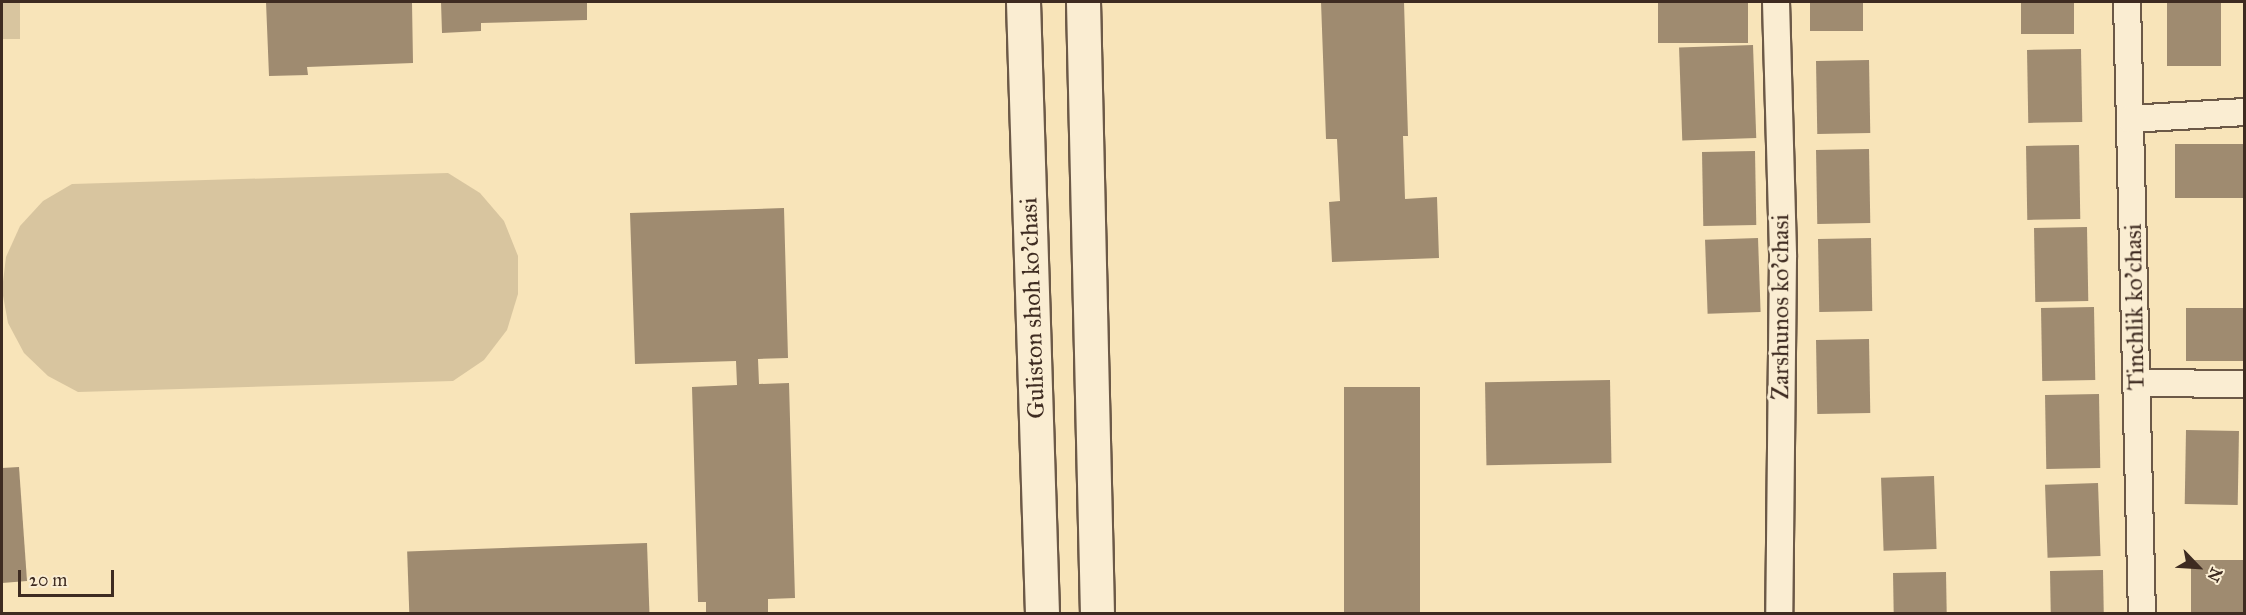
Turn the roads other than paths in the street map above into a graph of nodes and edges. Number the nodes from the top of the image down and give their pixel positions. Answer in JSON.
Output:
{"nodes":[{"id":1,"x":1023,"y":2,"type":"edge"},
{"id":2,"x":1083,"y":2,"type":"edge"},
{"id":3,"x":1776,"y":2,"type":"edge"},
{"id":4,"x":2127,"y":2,"type":"edge"},
{"id":5,"x":2244,"y":112,"type":"edge"},
{"id":6,"x":2130,"y":119,"type":"junction"},
{"id":7,"x":2136,"y":383,"type":"junction"},
{"id":8,"x":2244,"y":384,"type":"edge"},
{"id":9,"x":1042,"y":614,"type":"edge"},
{"id":10,"x":1097,"y":614,"type":"edge"},
{"id":11,"x":1779,"y":614,"type":"edge"},
{"id":12,"x":2142,"y":614,"type":"edge"}],
"edges":[{"from":1,"to":9,"type":"main road","name":"Guliston shoh ko'chasi"},
{"from":2,"to":10,"type":"main road"},
{"from":3,"to":11,"type":"street","name":"Zarshunos ko'chasi"},
{"from":4,"to":6,"type":"street","name":"Tinchlik ko'chasi"},
{"from":5,"to":6,"type":"street"},
{"from":6,"to":7,"type":"street","name":"Tinchlik ko'chasi"},
{"from":7,"to":8,"type":"street"},
{"from":7,"to":12,"type":"street","name":"Tinchlik ko'chasi"}]}
